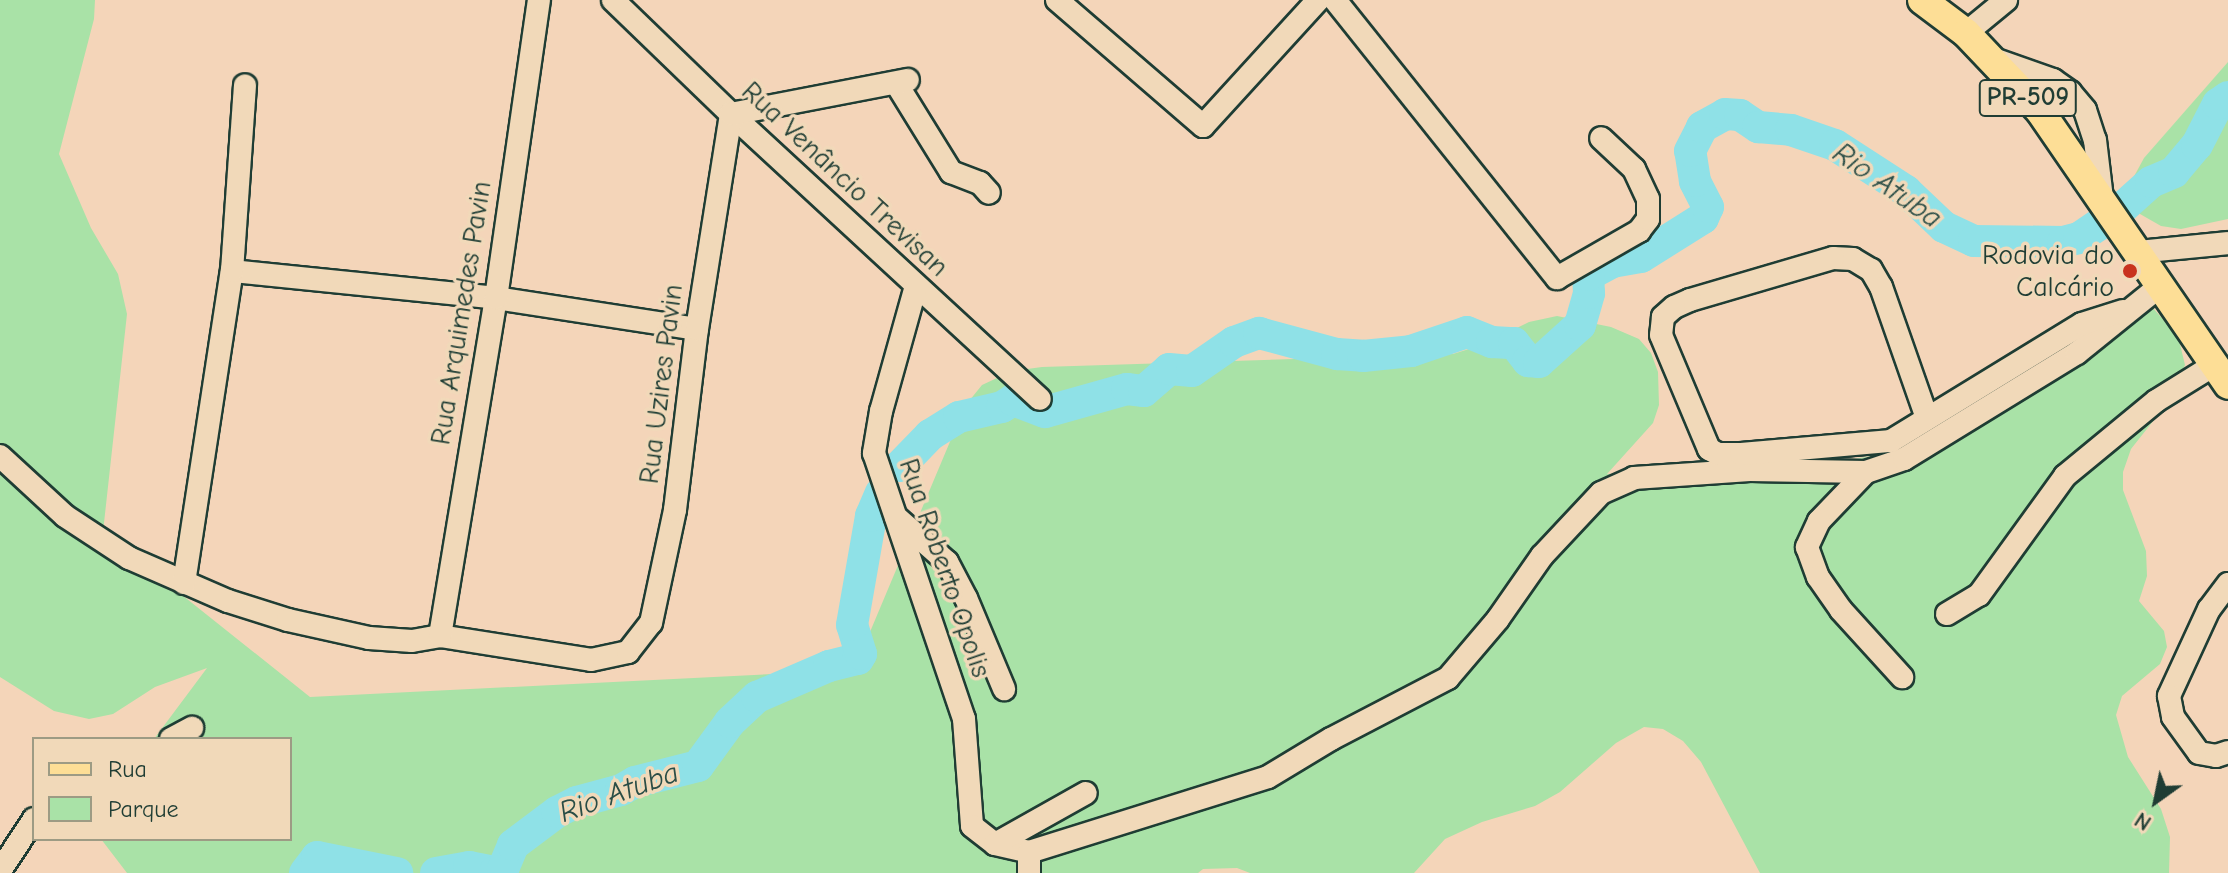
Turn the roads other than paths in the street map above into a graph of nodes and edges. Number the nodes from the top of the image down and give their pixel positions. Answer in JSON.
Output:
{"nodes":[{"id":1,"x":539,"y":0,"type":"edge"},
{"id":2,"x":613,"y":0,"type":"edge"},
{"id":3,"x":1057,"y":0,"type":"edge"},
{"id":4,"x":1318,"y":0,"type":"edge"},
{"id":5,"x":1335,"y":0,"type":"edge"},
{"id":6,"x":1922,"y":0,"type":"edge"},
{"id":7,"x":2006,"y":0,"type":"edge"},
{"id":8,"x":1966,"y":33,"type":"junction"},
{"id":9,"x":245,"y":85,"type":"dead end"},
{"id":10,"x":731,"y":114,"type":"junction"},
{"id":11,"x":1601,"y":138,"type":"dead end"},
{"id":12,"x":989,"y":193,"type":"dead end"},
{"id":13,"x":2228,"y":243,"type":"edge"},
{"id":14,"x":2137,"y":252,"type":"junction"},
{"id":15,"x":232,"y":271,"type":"junction"},
{"id":16,"x":916,"y":286,"type":"junction"},
{"id":17,"x":2160,"y":286,"type":"junction"},
{"id":18,"x":496,"y":298,"type":"junction"},
{"id":19,"x":2132,"y":309,"type":"junction"},
{"id":20,"x":697,"y":329,"type":"junction"},
{"id":21,"x":2221,"y":375,"type":"edge"},
{"id":22,"x":1040,"y":399,"type":"dead end"},
{"id":23,"x":1927,"y":418,"type":"junction"},
{"id":24,"x":0,"y":456,"type":"edge"},
{"id":25,"x":1866,"y":472,"type":"junction"},
{"id":26,"x":895,"y":516,"type":"junction"},
{"id":27,"x":184,"y":583,"type":"junction"},
{"id":28,"x":2228,"y":584,"type":"edge"},
{"id":29,"x":1947,"y":614,"type":"dead end"},
{"id":30,"x":440,"y":636,"type":"junction"},
{"id":31,"x":1902,"y":677,"type":"dead end"},
{"id":32,"x":1004,"y":689,"type":"dead end"},
{"id":33,"x":192,"y":728,"type":"dead end"},
{"id":34,"x":175,"y":737,"type":"edge"},
{"id":35,"x":2228,"y":752,"type":"edge"},
{"id":36,"x":1086,"y":793,"type":"dead end"},
{"id":37,"x":32,"y":822,"type":"edge"},
{"id":38,"x":995,"y":844,"type":"junction"},
{"id":39,"x":1029,"y":862,"type":"edge"},
{"id":40,"x":0,"y":871,"type":"edge"}],
"edges":[{"from":1,"to":18,"type":"street","name":"Rua Arquimedes Pavin"},
{"from":2,"to":10,"type":"street","name":"Rua Venâncio Trevisan"},
{"from":3,"to":4,"type":"street"},
{"from":5,"to":11,"type":"street"},
{"from":6,"to":8,"type":"main road","number":"PR-509"},
{"from":7,"to":8,"type":"street"},
{"from":8,"to":14,"type":"main road","number":"PR-509"},
{"from":9,"to":15,"type":"street"},
{"from":10,"to":12,"type":"street"},
{"from":10,"to":16,"type":"street","name":"Rua Venâncio Trevisan"},
{"from":10,"to":20,"type":"street","name":"Rua Uzires Pavin"},
{"from":13,"to":14,"type":"street"},
{"from":14,"to":17,"type":"main road","number":"PR-509"},
{"from":15,"to":18,"type":"street"},
{"from":15,"to":27,"type":"street"},
{"from":16,"to":22,"type":"street","name":"Rua Venâncio Trevisan"},
{"from":16,"to":26,"type":"street","name":"Rua Roberto Opolis"},
{"from":17,"to":19,"type":"street"},
{"from":17,"to":21,"type":"main road","number":"PR-509"},
{"from":18,"to":20,"type":"street"},
{"from":18,"to":30,"type":"street","name":"Rua Arquimedes Pavin"},
{"from":19,"to":23,"type":"street"},
{"from":19,"to":25,"type":"street"},
{"from":20,"to":30,"type":"street","name":"Rua Uzires Pavin"},
{"from":21,"to":29,"type":"street"},
{"from":23,"to":23,"type":"street"},
{"from":24,"to":27,"type":"street"},
{"from":25,"to":31,"type":"street"},
{"from":25,"to":39,"type":"street"},
{"from":26,"to":32,"type":"street"},
{"from":26,"to":38,"type":"street","name":"Rua Roberto Opolis"},
{"from":27,"to":30,"type":"street"},
{"from":28,"to":35,"type":"street"},
{"from":33,"to":34,"type":"street"},
{"from":36,"to":38,"type":"street"},
{"from":37,"to":40,"type":"street"},
{"from":38,"to":39,"type":"street"}]}
